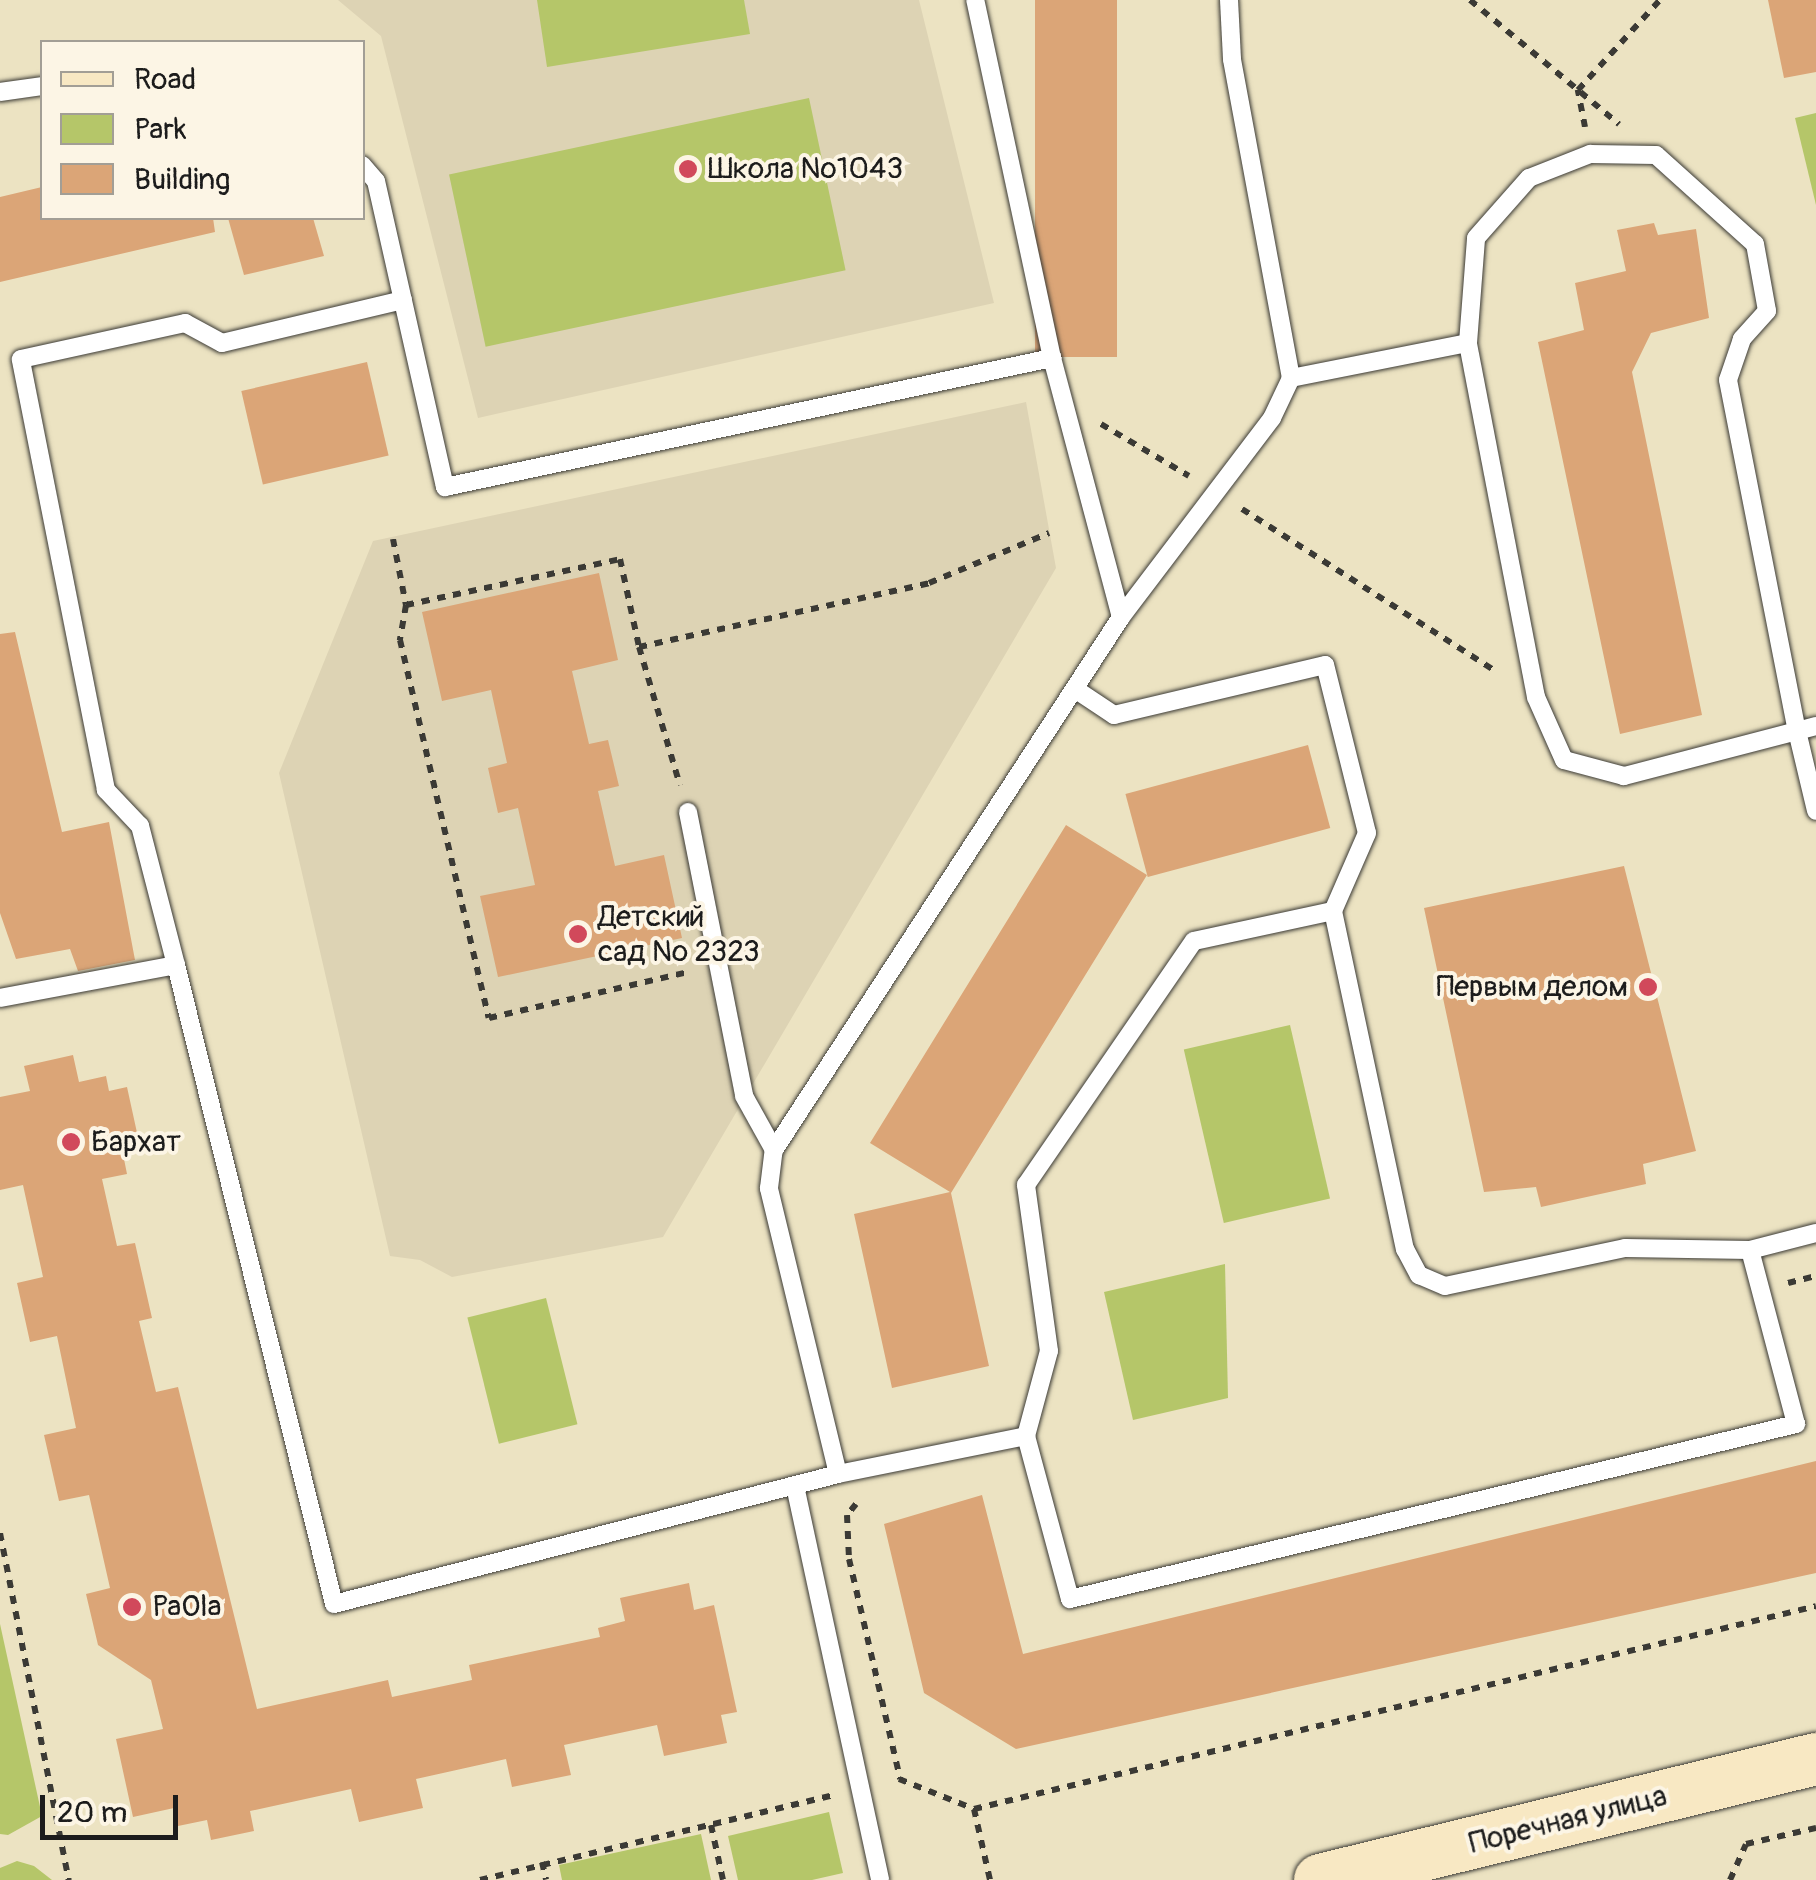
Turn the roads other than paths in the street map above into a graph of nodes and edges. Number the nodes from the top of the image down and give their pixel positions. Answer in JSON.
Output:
{"nodes":[{"id":1,"x":975,"y":0,"type":"edge"},
{"id":2,"x":1229,"y":0,"type":"edge"},
{"id":3,"x":40,"y":86,"type":"edge"},
{"id":4,"x":0,"y":92,"type":"edge"},
{"id":5,"x":365,"y":168,"type":"edge"},
{"id":6,"x":403,"y":300,"type":"junction"},
{"id":7,"x":1468,"y":343,"type":"junction"},
{"id":8,"x":1052,"y":358,"type":"junction"},
{"id":9,"x":1290,"y":378,"type":"junction"},
{"id":10,"x":1122,"y":617,"type":"junction"},
{"id":11,"x":1074,"y":689,"type":"junction"},
{"id":12,"x":1816,"y":726,"type":"edge"},
{"id":13,"x":1797,"y":730,"type":"junction"},
{"id":14,"x":1816,"y":811,"type":"edge"},
{"id":15,"x":688,"y":812,"type":"road end"},
{"id":16,"x":1333,"y":911,"type":"junction"},
{"id":17,"x":176,"y":965,"type":"junction"},
{"id":18,"x":0,"y":998,"type":"edge"},
{"id":19,"x":774,"y":1150,"type":"junction"},
{"id":20,"x":1816,"y":1232,"type":"edge"},
{"id":21,"x":1750,"y":1250,"type":"junction"},
{"id":22,"x":1026,"y":1436,"type":"junction"},
{"id":23,"x":838,"y":1474,"type":"junction"},
{"id":24,"x":795,"y":1486,"type":"junction"},
{"id":25,"x":1816,"y":1760,"type":"edge"},
{"id":26,"x":880,"y":1880,"type":"edge"},
{"id":27,"x":1320,"y":1880,"type":"edge"}],
"edges":[{"from":1,"to":8,"type":"lane"},
{"from":2,"to":9,"type":"lane"},
{"from":3,"to":4,"type":"lane"},
{"from":5,"to":6,"type":"lane"},
{"from":6,"to":8,"type":"lane"},
{"from":6,"to":17,"type":"lane"},
{"from":7,"to":9,"type":"lane"},
{"from":7,"to":13,"type":"lane"},
{"from":7,"to":13,"type":"lane"},
{"from":8,"to":10,"type":"lane"},
{"from":9,"to":10,"type":"lane"},
{"from":10,"to":11,"type":"lane"},
{"from":11,"to":16,"type":"lane"},
{"from":11,"to":19,"type":"lane"},
{"from":12,"to":13,"type":"lane"},
{"from":13,"to":14,"type":"lane"},
{"from":15,"to":19,"type":"lane"},
{"from":16,"to":21,"type":"lane"},
{"from":16,"to":22,"type":"lane"},
{"from":17,"to":18,"type":"lane"},
{"from":17,"to":24,"type":"lane"},
{"from":19,"to":23,"type":"lane"},
{"from":20,"to":21,"type":"lane"},
{"from":21,"to":22,"type":"lane"},
{"from":22,"to":23,"type":"lane"},
{"from":23,"to":24,"type":"lane"},
{"from":24,"to":26,"type":"lane"},
{"from":25,"to":27,"type":"main road","name":"Поречная улица"}]}
